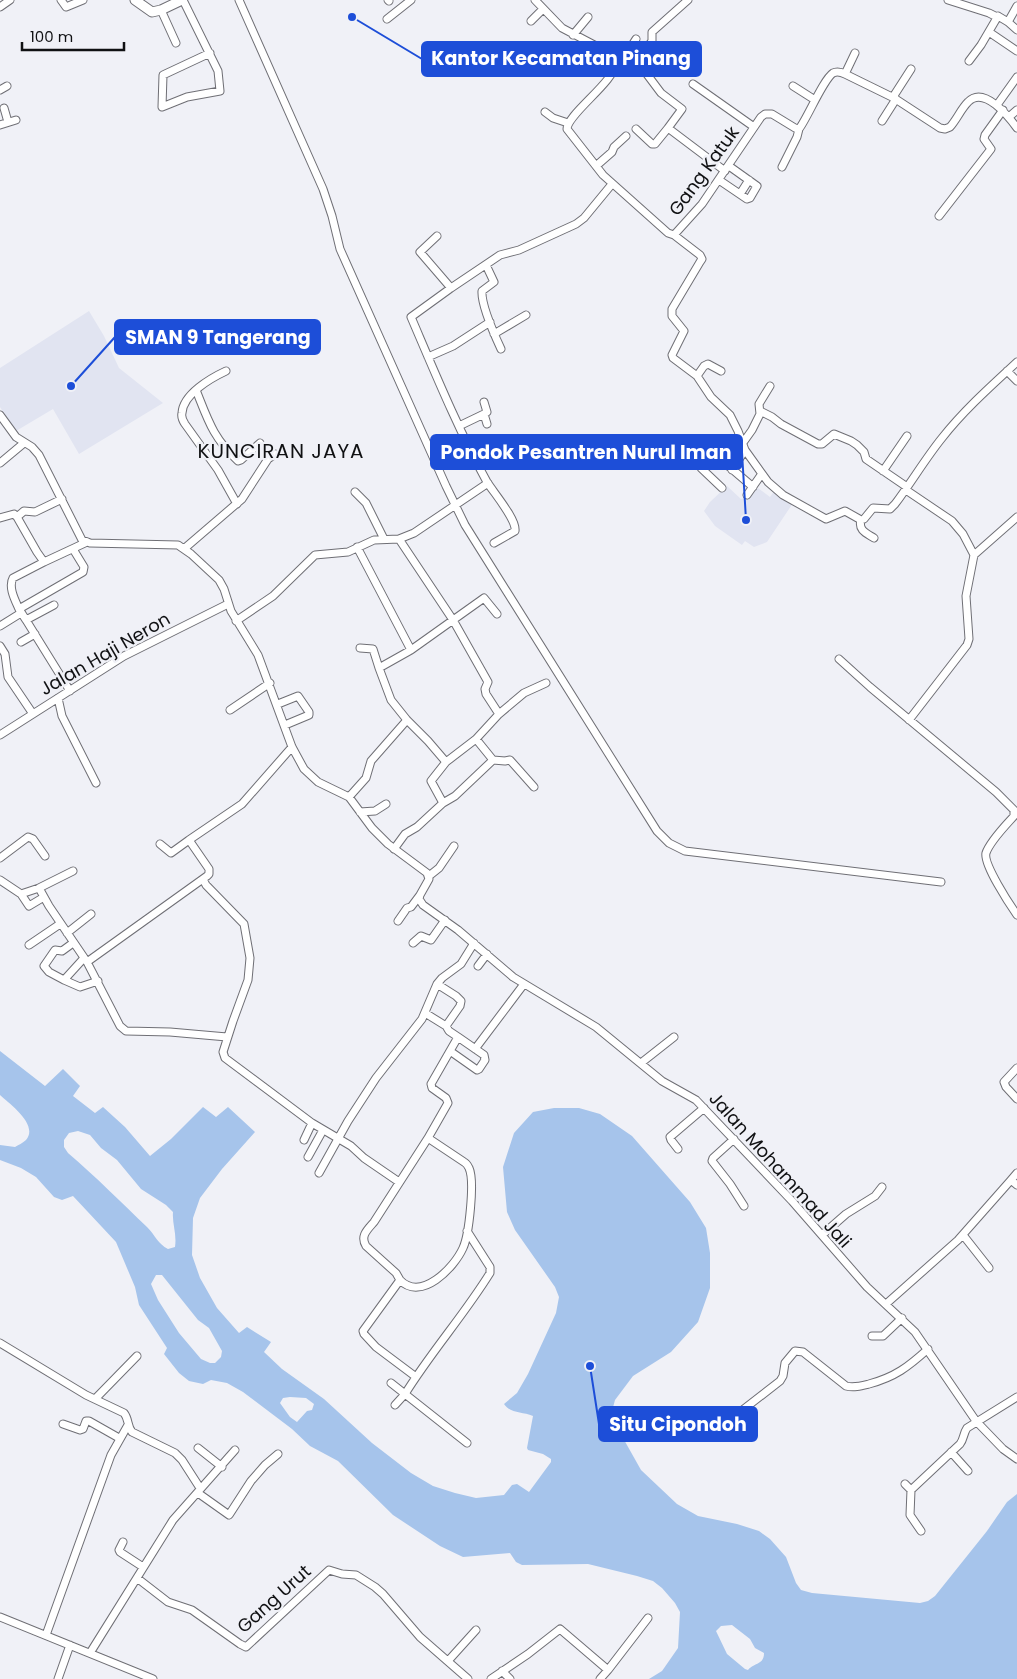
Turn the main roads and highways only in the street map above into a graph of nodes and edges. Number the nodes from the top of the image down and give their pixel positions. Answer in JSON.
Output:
{"nodes":[{"id":1,"x":135,"y":0,"type":"edge"},
{"id":2,"x":183,"y":0,"type":"edge"}],
"edges":[{"from":1,"to":2,"type":"main road"}]}
